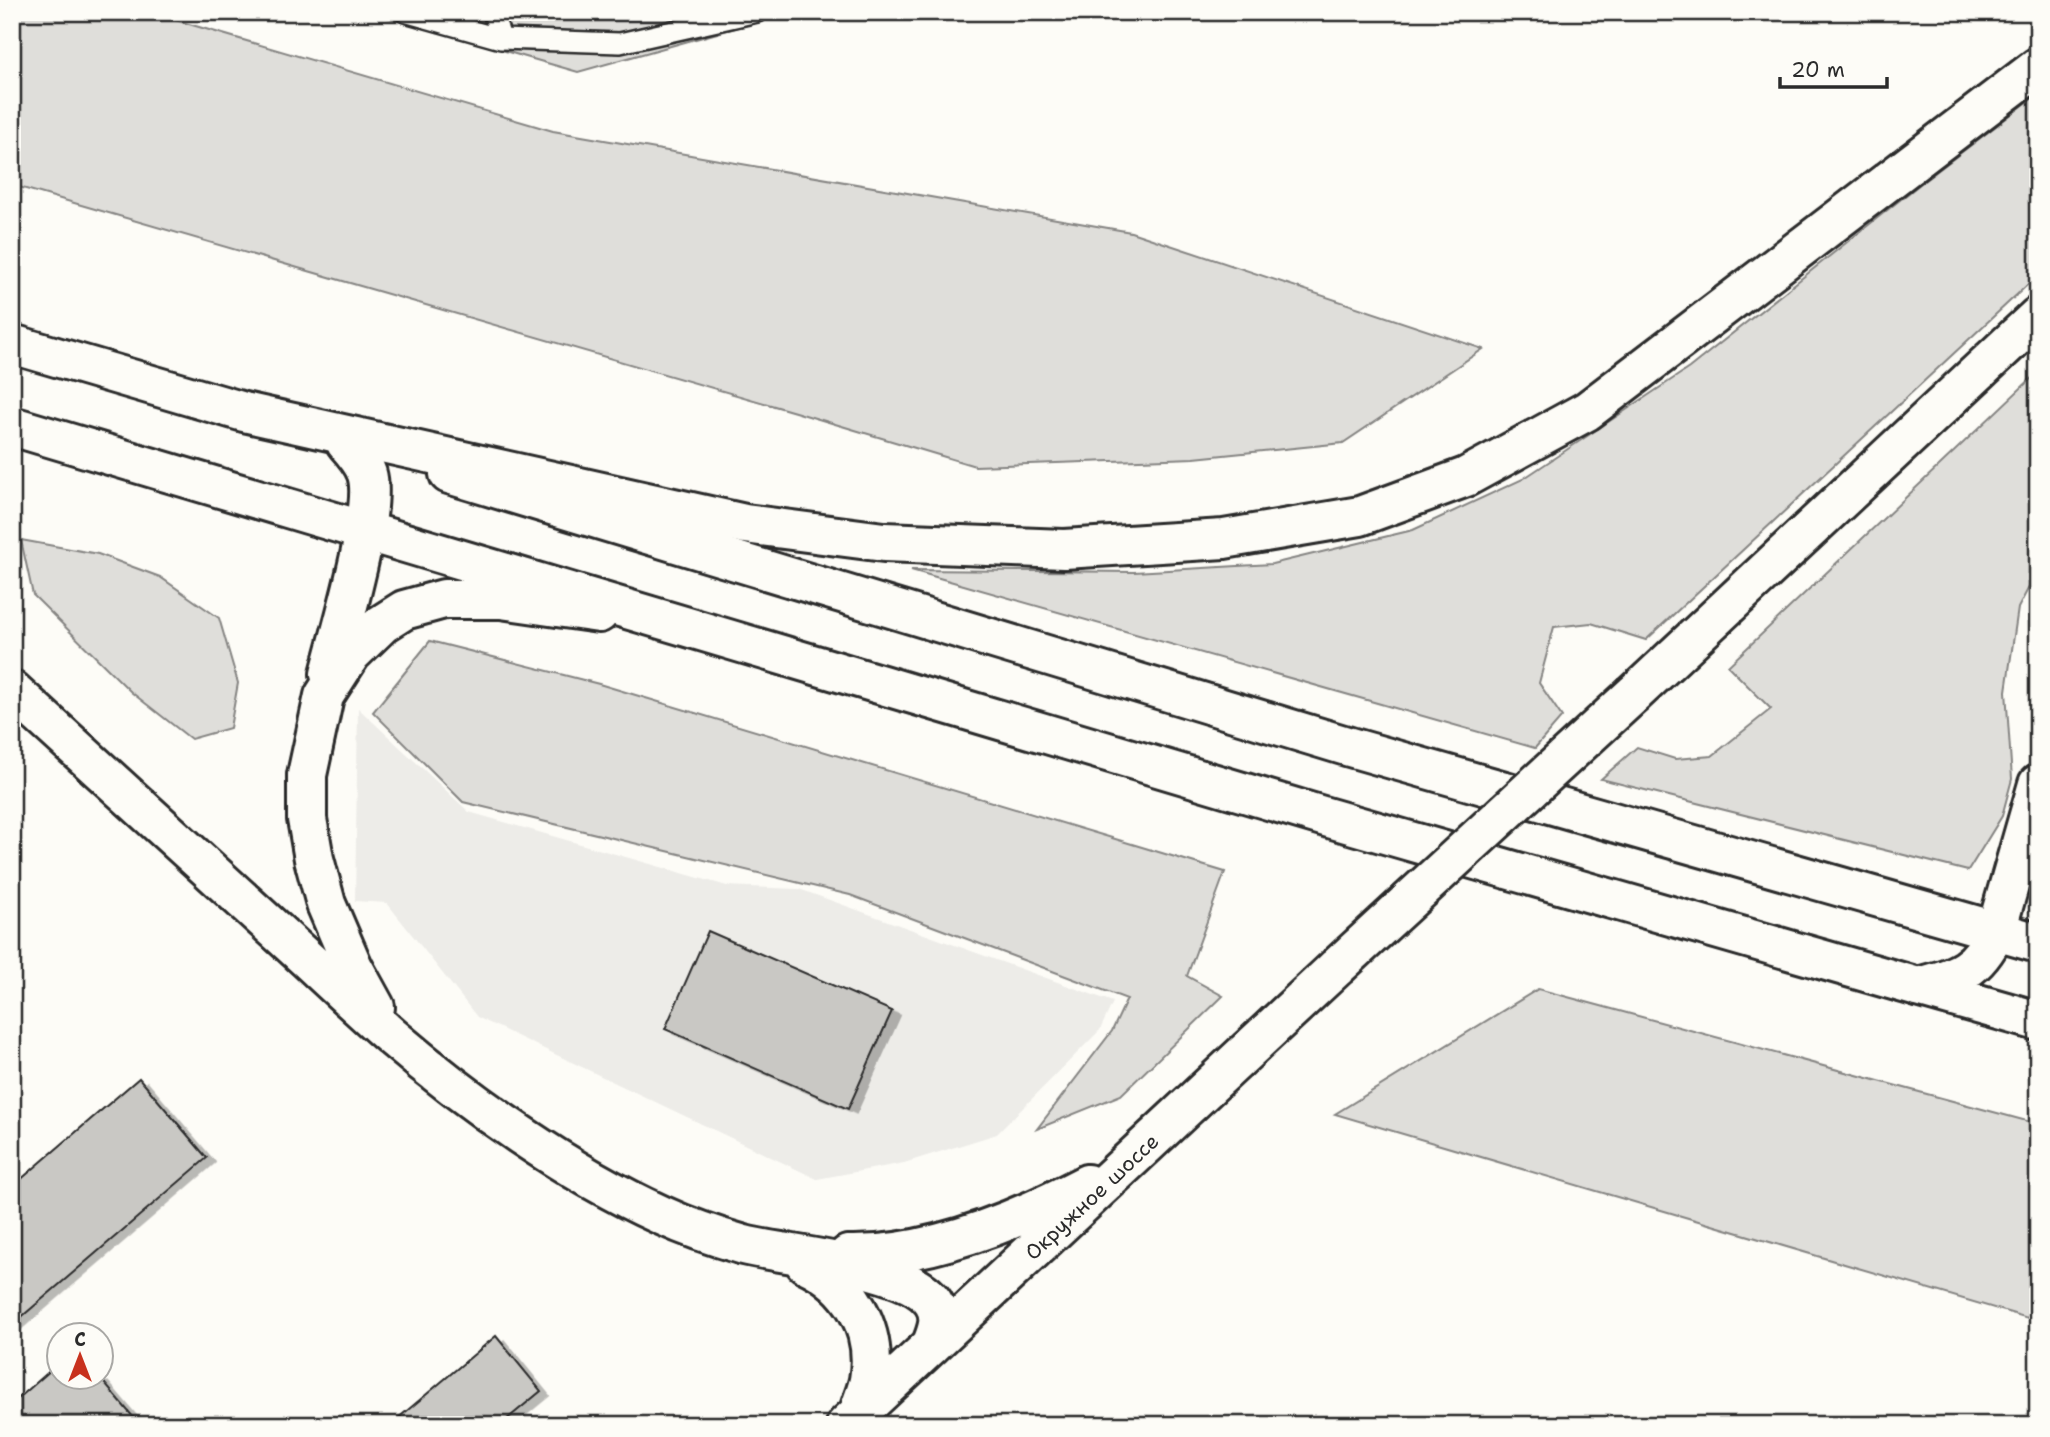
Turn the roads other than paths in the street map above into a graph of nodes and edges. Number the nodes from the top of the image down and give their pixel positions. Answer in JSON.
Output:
{"nodes":[{"id":1,"x":405,"y":12,"type":"edge"},
{"id":2,"x":493,"y":12,"type":"edge"},
{"id":3,"x":757,"y":12,"type":"edge"},
{"id":4,"x":501,"y":39,"type":"junction"},
{"id":5,"x":2038,"y":66,"type":"edge"},
{"id":6,"x":2038,"y":316,"type":"edge"},
{"id":7,"x":12,"y":344,"type":"edge"},
{"id":8,"x":244,"y":412,"type":"junction"},
{"id":9,"x":12,"y":426,"type":"edge"},
{"id":10,"x":346,"y":443,"type":"junction"},
{"id":11,"x":364,"y":531,"type":"junction"},
{"id":12,"x":682,"y":625,"type":"junction"},
{"id":13,"x":12,"y":690,"type":"edge"},
{"id":14,"x":324,"y":696,"type":"junction"},
{"id":15,"x":2038,"y":784,"type":"edge"},
{"id":16,"x":1996,"y":930,"type":"junction"},
{"id":17,"x":2038,"y":943,"type":"edge"},
{"id":18,"x":1918,"y":987,"type":"junction"},
{"id":19,"x":2038,"y":1021,"type":"edge"},
{"id":20,"x":392,"y":1037,"type":"junction"},
{"id":21,"x":1129,"y":1162,"type":"junction"},
{"id":22,"x":778,"y":1251,"type":"junction"},
{"id":23,"x":931,"y":1346,"type":"junction"},
{"id":24,"x":852,"y":1418,"type":"edge"}],
"edges":[{"from":1,"to":4,"type":"lane"},
{"from":2,"to":4,"type":"lane"},
{"from":3,"to":4,"type":"lane"},
{"from":5,"to":8,"type":"main road"},
{"from":6,"to":21,"type":"main road","name":"Окружное шоссе","bridge":true},
{"from":7,"to":8,"type":"main road"},
{"from":8,"to":10,"type":"main road"},
{"from":9,"to":11,"type":"main road"},
{"from":10,"to":11,"type":"main road"},
{"from":10,"to":16,"type":"main road"},
{"from":11,"to":12,"type":"main road"},
{"from":11,"to":14,"type":"main road"},
{"from":12,"to":14,"type":"main road"},
{"from":12,"to":18,"type":"main road"},
{"from":13,"to":20,"type":"main road"},
{"from":14,"to":20,"type":"main road"},
{"from":15,"to":16,"type":"main road"},
{"from":16,"to":17,"type":"main road"},
{"from":16,"to":18,"type":"main road"},
{"from":18,"to":19,"type":"main road"},
{"from":20,"to":22,"type":"main road"},
{"from":21,"to":22,"type":"main road"},
{"from":21,"to":23,"type":"main road","name":"Окружное шоссе"},
{"from":22,"to":23,"type":"main road"},
{"from":22,"to":24,"type":"main road"},
{"from":23,"to":24,"type":"main road","name":"Окружное шоссе"}]}
